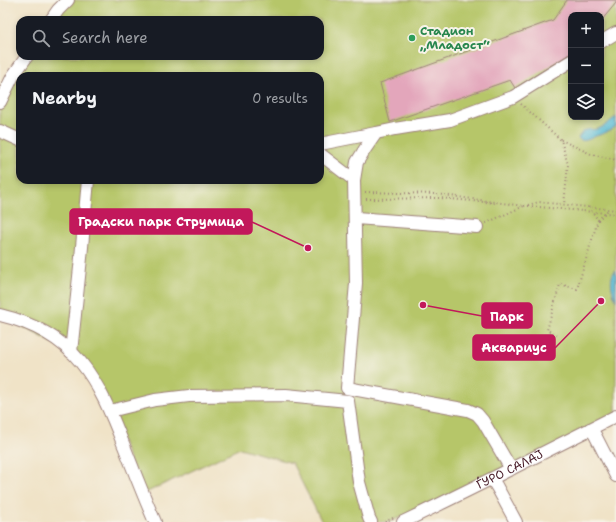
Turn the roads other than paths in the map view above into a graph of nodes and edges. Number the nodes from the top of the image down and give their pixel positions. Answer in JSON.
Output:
{"nodes":[{"id":1,"x":68,"y":0,"type":"edge"},
{"id":2,"x":56,"y":5,"type":"edge"},
{"id":3,"x":52,"y":16,"type":"edge"},
{"id":4,"x":616,"y":33,"type":"edge"},
{"id":5,"x":604,"y":40,"type":"edge"},
{"id":6,"x":24,"y":60,"type":"edge"},
{"id":7,"x":568,"y":63,"type":"edge"},
{"id":8,"x":0,"y":102,"type":"edge"},
{"id":9,"x":0,"y":131,"type":"edge"},
{"id":10,"x":376,"y":133,"type":"junction"},
{"id":11,"x":16,"y":138,"type":"edge"},
{"id":12,"x":324,"y":143,"type":"edge"},
{"id":13,"x":324,"y":158,"type":"edge"},
{"id":14,"x":88,"y":184,"type":"edge"},
{"id":15,"x":354,"y":186,"type":"junction"},
{"id":16,"x":356,"y":218,"type":"junction"},
{"id":17,"x":477,"y":227,"type":"road end"},
{"id":18,"x":0,"y":315,"type":"edge"},
{"id":19,"x":71,"y":352,"type":"junction"},
{"id":20,"x":347,"y":388,"type":"junction"},
{"id":21,"x":348,"y":401,"type":"junction"},
{"id":22,"x":110,"y":411,"type":"junction"},
{"id":23,"x":616,"y":416,"type":"edge"},
{"id":24,"x":590,"y":429,"type":"junction"},
{"id":25,"x":510,"y":470,"type":"junction"},
{"id":26,"x":616,"y":476,"type":"edge"},
{"id":27,"x":492,"y":479,"type":"junction"},
{"id":28,"x":155,"y":522,"type":"edge"},
{"id":29,"x":371,"y":522,"type":"edge"},
{"id":30,"x":402,"y":522,"type":"edge"},
{"id":31,"x":516,"y":522,"type":"edge"}],
"edges":[{"from":1,"to":2,"type":"street"},
{"from":2,"to":3,"type":"street"},
{"from":4,"to":5,"type":"street"},
{"from":6,"to":8,"type":"street"},
{"from":7,"to":10,"type":"street"},
{"from":9,"to":11,"type":"street"},
{"from":10,"to":12,"type":"street"},
{"from":10,"to":15,"type":"street"},
{"from":13,"to":15,"type":"street"},
{"from":14,"to":19,"type":"street"},
{"from":15,"to":16,"type":"street"},
{"from":16,"to":17,"type":"street"},
{"from":16,"to":20,"type":"street"},
{"from":18,"to":19,"type":"street"},
{"from":19,"to":22,"type":"street"},
{"from":20,"to":21,"type":"street"},
{"from":20,"to":25,"type":"street"},
{"from":21,"to":22,"type":"street"},
{"from":21,"to":29,"type":"street"},
{"from":22,"to":28,"type":"street"},
{"from":23,"to":24,"type":"street","name":"ЃУРО САЛАЈ"},
{"from":24,"to":25,"type":"street","name":"ЃУРО САЛАЈ"},
{"from":24,"to":26,"type":"street"},
{"from":25,"to":27,"type":"street","name":"ЃУРО САЛАЈ"},
{"from":27,"to":30,"type":"street","name":"ЃУРО САЛАЈ"},
{"from":27,"to":31,"type":"street"}]}
